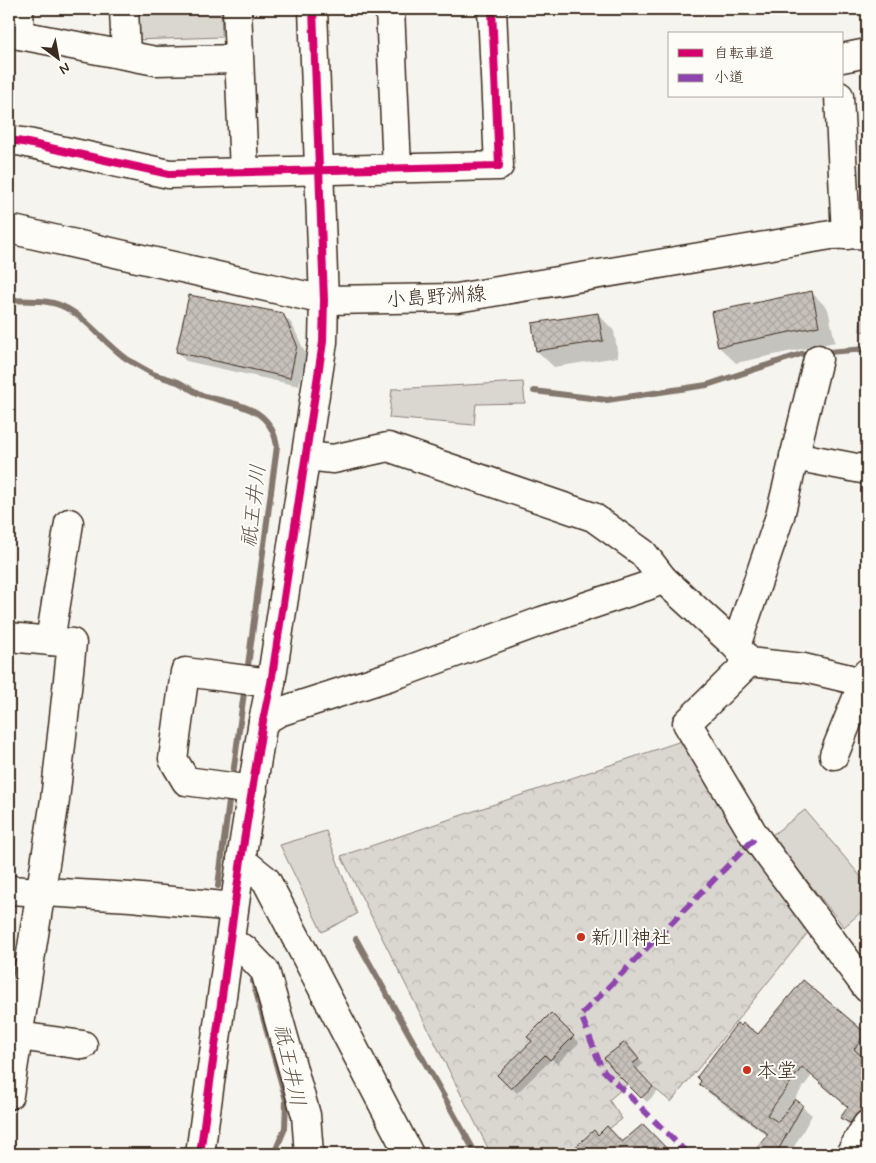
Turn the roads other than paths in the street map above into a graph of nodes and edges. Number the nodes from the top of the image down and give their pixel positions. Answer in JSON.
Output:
{"nodes":[{"id":1,"x":124,"y":9,"type":"edge"},
{"id":2,"x":237,"y":9,"type":"edge"},
{"id":3,"x":312,"y":9,"type":"edge"},
{"id":4,"x":390,"y":9,"type":"edge"},
{"id":5,"x":492,"y":9,"type":"edge"},
{"id":6,"x":16,"y":25,"type":"edge"},
{"id":7,"x":867,"y":53,"type":"edge"},
{"id":8,"x":126,"y":55,"type":"junction"},
{"id":9,"x":844,"y":58,"type":"edge"},
{"id":10,"x":238,"y":59,"type":"junction"},
{"id":11,"x":839,"y":98,"type":"edge"},
{"id":12,"x":9,"y":140,"type":"edge"},
{"id":13,"x":397,"y":168,"type":"junction"},
{"id":14,"x":319,"y":170,"type":"junction"},
{"id":15,"x":244,"y":172,"type":"junction"},
{"id":16,"x":9,"y":229,"type":"edge"},
{"id":17,"x":857,"y":235,"type":"edge"},
{"id":18,"x":324,"y":300,"type":"junction"},
{"id":19,"x":818,"y":359,"type":"dead end"},
{"id":20,"x":307,"y":456,"type":"junction"},
{"id":21,"x":794,"y":456,"type":"junction"},
{"id":22,"x":867,"y":470,"type":"edge"},
{"id":23,"x":69,"y":522,"type":"dead end"},
{"id":24,"x":664,"y":579,"type":"junction"},
{"id":25,"x":9,"y":637,"type":"edge"},
{"id":26,"x":50,"y":641,"type":"junction"},
{"id":27,"x":742,"y":654,"type":"junction"},
{"id":28,"x":866,"y":679,"type":"edge"},
{"id":29,"x":253,"y":681,"type":"junction"},
{"id":30,"x":263,"y":721,"type":"junction"},
{"id":31,"x":834,"y":755,"type":"dead end"},
{"id":32,"x":238,"y":787,"type":"junction"},
{"id":33,"x":242,"y":860,"type":"junction"},
{"id":34,"x":9,"y":890,"type":"edge"},
{"id":35,"x":40,"y":892,"type":"junction"},
{"id":36,"x":234,"y":907,"type":"junction"},
{"id":37,"x":230,"y":944,"type":"junction"},
{"id":38,"x":867,"y":988,"type":"edge"},
{"id":39,"x":18,"y":1036,"type":"junction"},
{"id":40,"x":83,"y":1045,"type":"dead end"},
{"id":41,"x":9,"y":1095,"type":"edge"},
{"id":42,"x":200,"y":1154,"type":"edge"},
{"id":43,"x":309,"y":1154,"type":"edge"},
{"id":44,"x":409,"y":1154,"type":"edge"}],
"edges":[{"from":1,"to":8,"type":"street"},
{"from":2,"to":10,"type":"street"},
{"from":3,"to":14,"type":"street"},
{"from":4,"to":13,"type":"street"},
{"from":5,"to":13,"type":"street"},
{"from":6,"to":8,"type":"street"},
{"from":7,"to":9,"type":"street"},
{"from":8,"to":10,"type":"street"},
{"from":10,"to":15,"type":"street"},
{"from":11,"to":17,"type":"street"},
{"from":12,"to":15,"type":"street"},
{"from":13,"to":14,"type":"street"},
{"from":14,"to":15,"type":"street"},
{"from":14,"to":18,"type":"street"},
{"from":16,"to":18,"type":"street","name":"小島野洲線"},
{"from":17,"to":18,"type":"street","name":"小島野洲線"},
{"from":18,"to":20,"type":"street"},
{"from":19,"to":21,"type":"street"},
{"from":20,"to":24,"type":"street"},
{"from":20,"to":29,"type":"street"},
{"from":21,"to":22,"type":"street"},
{"from":21,"to":27,"type":"street"},
{"from":23,"to":26,"type":"street"},
{"from":24,"to":27,"type":"street"},
{"from":24,"to":30,"type":"street"},
{"from":25,"to":26,"type":"street"},
{"from":26,"to":35,"type":"street"},
{"from":27,"to":28,"type":"street"},
{"from":27,"to":38,"type":"street"},
{"from":28,"to":31,"type":"street"},
{"from":29,"to":30,"type":"street"},
{"from":29,"to":32,"type":"street"},
{"from":30,"to":32,"type":"street"},
{"from":32,"to":33,"type":"street"},
{"from":33,"to":36,"type":"street"},
{"from":33,"to":44,"type":"street"},
{"from":34,"to":35,"type":"street"},
{"from":35,"to":36,"type":"street"},
{"from":35,"to":39,"type":"street"},
{"from":36,"to":37,"type":"street"},
{"from":37,"to":42,"type":"street"},
{"from":37,"to":43,"type":"street"},
{"from":39,"to":40,"type":"street"},
{"from":39,"to":41,"type":"street"}]}
